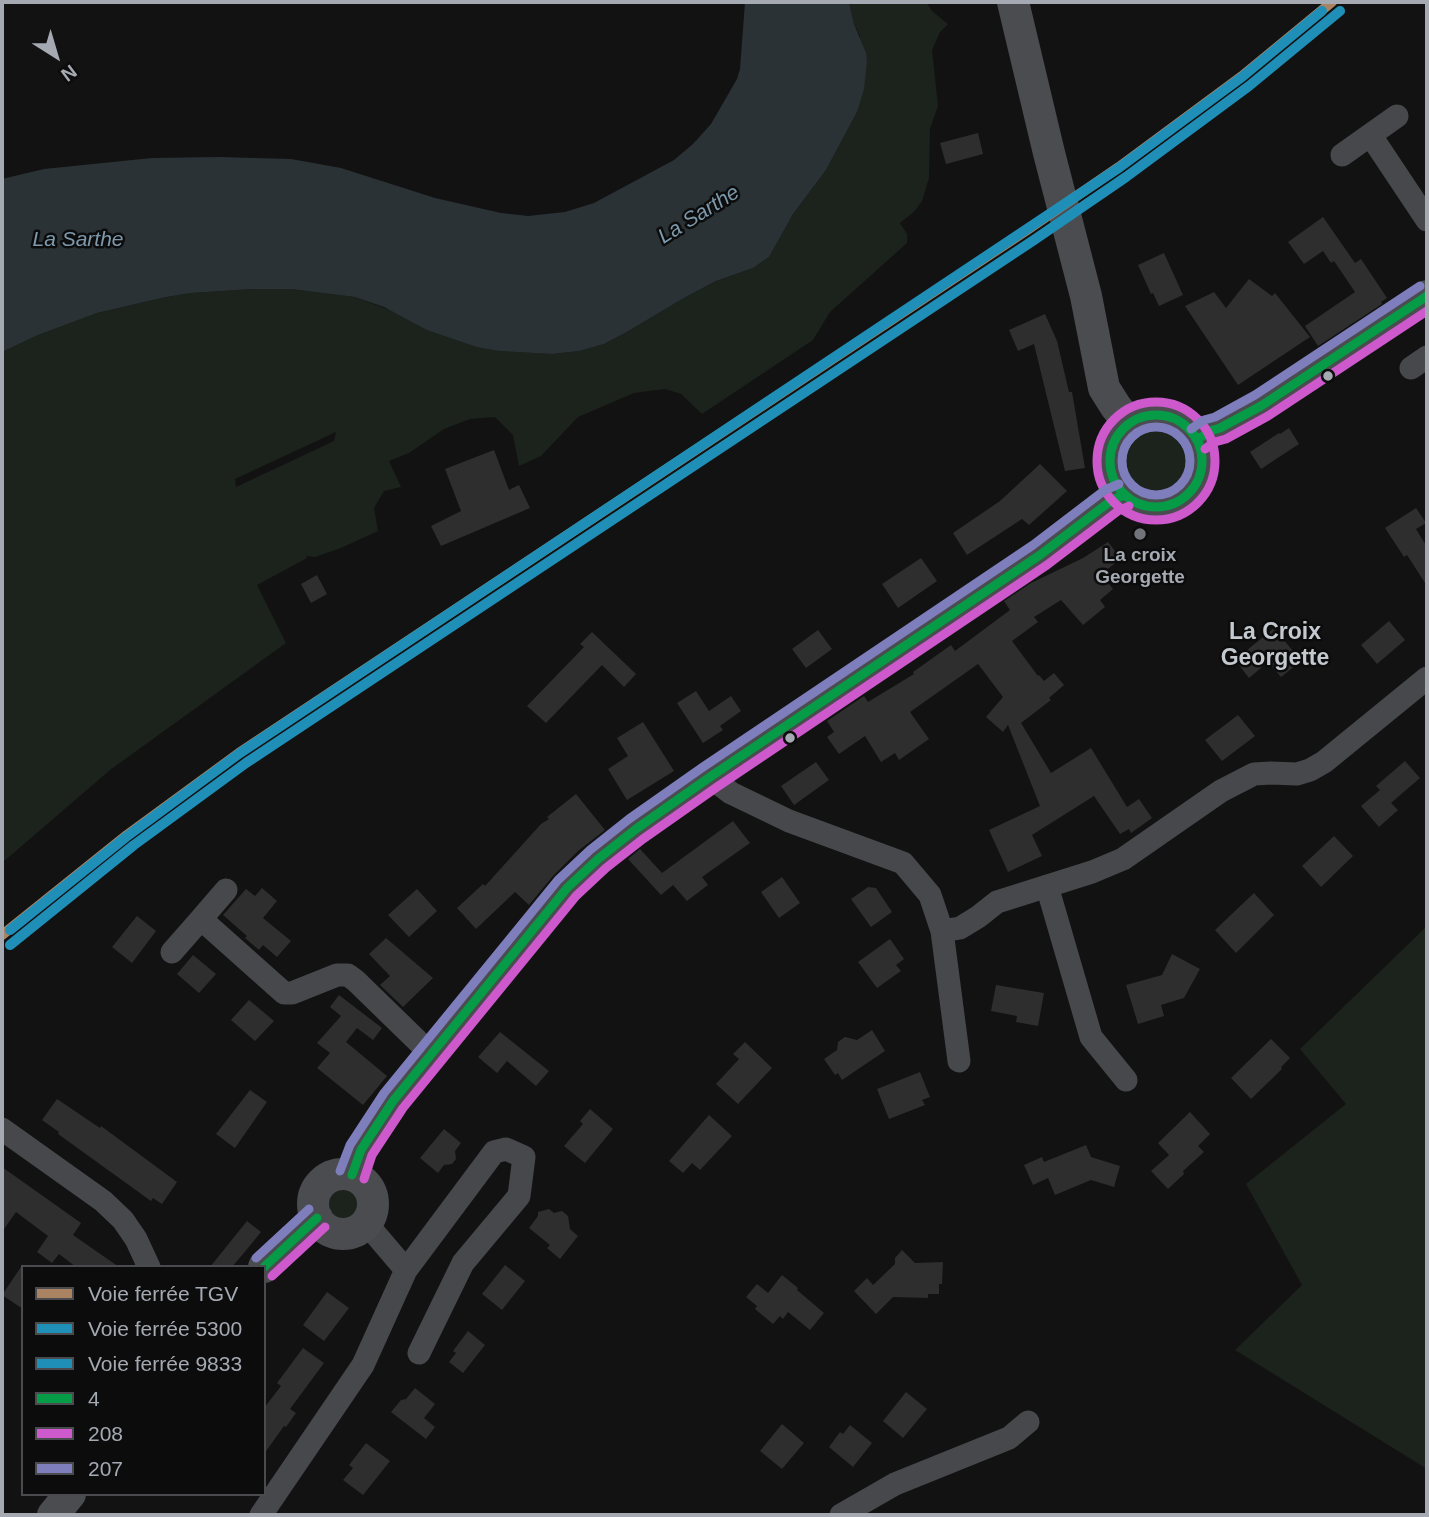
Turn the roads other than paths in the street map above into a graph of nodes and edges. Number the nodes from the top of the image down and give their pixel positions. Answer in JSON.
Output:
{"nodes":[{"id":1,"x":1013,"y":2,"type":"edge"},
{"id":2,"x":1397,"y":116,"type":"dead end"},
{"id":3,"x":1371,"y":136,"type":"junction"},
{"id":4,"x":1342,"y":156,"type":"dead end"},
{"id":5,"x":1427,"y":220,"type":"edge"},
{"id":6,"x":1427,"y":296,"type":"edge"},
{"id":7,"x":1129,"y":423,"type":"junction"},
{"id":8,"x":1198,"y":439,"type":"junction"},
{"id":9,"x":1124,"y":495,"type":"junction"},
{"id":10,"x":1427,"y":678,"type":"edge"},
{"id":11,"x":710,"y":777,"type":"junction"},
{"id":12,"x":1048,"y":886,"type":"junction"},
{"id":13,"x":226,"y":890,"type":"dead end"},
{"id":14,"x":201,"y":919,"type":"junction"},
{"id":15,"x":942,"y":931,"type":"junction"},
{"id":16,"x":172,"y":952,"type":"dead end"},
{"id":17,"x":431,"y":1054,"type":"junction"},
{"id":18,"x":959,"y":1061,"type":"dead end"},
{"id":19,"x":1126,"y":1080,"type":"dead end"},
{"id":20,"x":2,"y":1129,"type":"edge"},
{"id":21,"x":352,"y":1175,"type":"junction"},
{"id":22,"x":317,"y":1218,"type":"junction"},
{"id":23,"x":366,"y":1223,"type":"junction"},
{"id":24,"x":148,"y":1265,"type":"edge"},
{"id":25,"x":266,"y":1265,"type":"edge"},
{"id":26,"x":406,"y":1270,"type":"junction"},
{"id":27,"x":419,"y":1353,"type":"dead end"},
{"id":28,"x":1028,"y":1422,"type":"dead end"},
{"id":29,"x":68,"y":1496,"type":"edge"},
{"id":30,"x":53,"y":1515,"type":"edge"},
{"id":31,"x":261,"y":1515,"type":"edge"},
{"id":32,"x":841,"y":1515,"type":"edge"}],
"edges":[{"from":1,"to":7,"type":"main road"},
{"from":2,"to":3,"type":"street"},
{"from":3,"to":4,"type":"street"},
{"from":3,"to":5,"type":"street"},
{"from":6,"to":8,"type":"main road"},
{"from":7,"to":8,"type":"main road"},
{"from":7,"to":9,"type":"main road"},
{"from":8,"to":9,"type":"main road"},
{"from":9,"to":11,"type":"main road"},
{"from":10,"to":12,"type":"street"},
{"from":11,"to":15,"type":"street"},
{"from":11,"to":17,"type":"main road"},
{"from":12,"to":15,"type":"street"},
{"from":12,"to":19,"type":"street"},
{"from":13,"to":14,"type":"street"},
{"from":14,"to":16,"type":"street"},
{"from":14,"to":17,"type":"street"},
{"from":15,"to":18,"type":"street"},
{"from":17,"to":21,"type":"main road"},
{"from":20,"to":24,"type":"street"},
{"from":21,"to":22,"type":"main road"},
{"from":21,"to":23,"type":"main road"},
{"from":22,"to":23,"type":"main road"},
{"from":22,"to":25,"type":"main road"},
{"from":23,"to":26,"type":"street"},
{"from":26,"to":27,"type":"street"},
{"from":26,"to":31,"type":"street"},
{"from":28,"to":32,"type":"street"},
{"from":29,"to":30,"type":"main road"}]}
